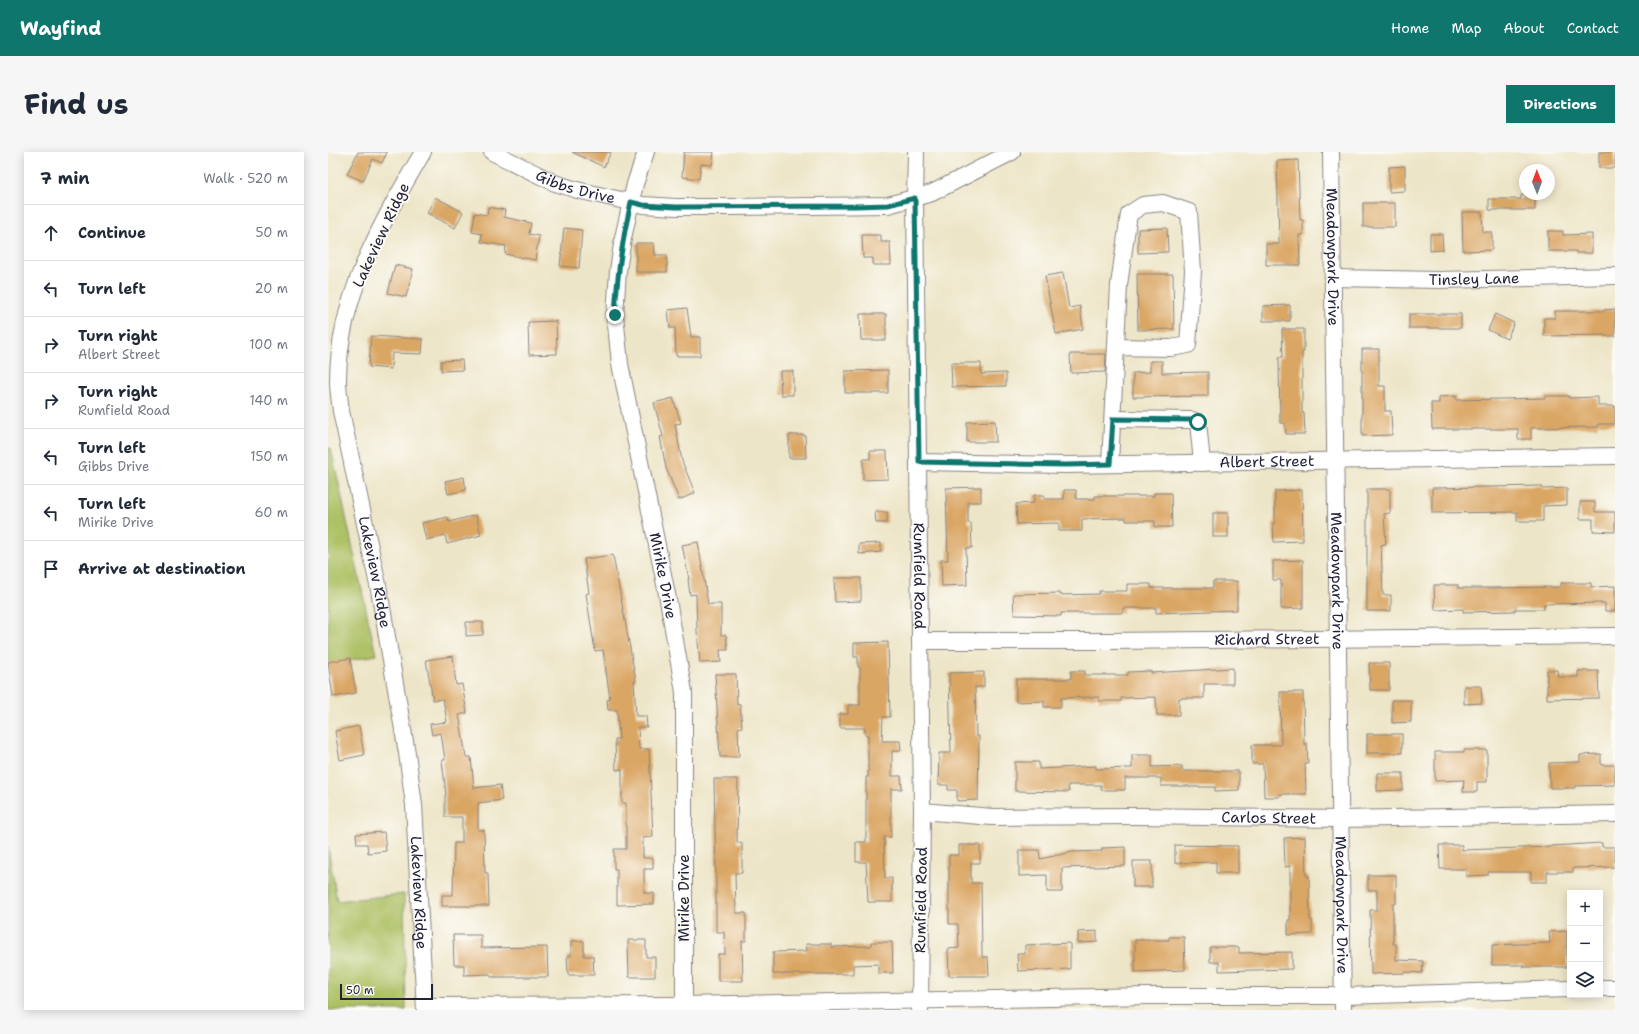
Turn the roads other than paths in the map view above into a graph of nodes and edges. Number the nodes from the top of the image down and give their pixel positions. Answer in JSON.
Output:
{"nodes":[{"id":1,"x":423,"y":152,"type":"edge"},
{"id":2,"x":492,"y":152,"type":"edge"},
{"id":3,"x":646,"y":152,"type":"edge"},
{"id":4,"x":916,"y":152,"type":"edge"},
{"id":5,"x":1012,"y":152,"type":"edge"},
{"id":6,"x":1331,"y":152,"type":"edge"},
{"id":7,"x":915,"y":198,"type":"junction"},
{"id":8,"x":631,"y":202,"type":"junction"},
{"id":9,"x":1615,"y":276,"type":"edge"},
{"id":10,"x":1333,"y":278,"type":"junction"},
{"id":11,"x":1116,"y":347,"type":"junction"},
{"id":12,"x":1113,"y":419,"type":"junction"},
{"id":13,"x":1615,"y":456,"type":"edge"},
{"id":14,"x":1336,"y":460,"type":"junction"},
{"id":15,"x":919,"y":462,"type":"junction"},
{"id":16,"x":1202,"y":463,"type":"junction"},
{"id":17,"x":1110,"y":464,"type":"junction"},
{"id":18,"x":1615,"y":636,"type":"edge"},
{"id":19,"x":1338,"y":638,"type":"junction"},
{"id":20,"x":920,"y":641,"type":"junction"},
{"id":21,"x":922,"y":811,"type":"junction"},
{"id":22,"x":1615,"y":814,"type":"edge"},
{"id":23,"x":1340,"y":819,"type":"junction"},
{"id":24,"x":1603,"y":988,"type":"edge"},
{"id":25,"x":1615,"y":988,"type":"edge"},
{"id":26,"x":1567,"y":989,"type":"edge"},
{"id":27,"x":1343,"y":1003,"type":"edge"},
{"id":28,"x":684,"y":1005,"type":"junction"},
{"id":29,"x":920,"y":1005,"type":"edge"},
{"id":30,"x":883,"y":1006,"type":"edge"},
{"id":31,"x":425,"y":1008,"type":"edge"}],
"edges":[{"from":1,"to":31,"type":"street","name":"Lakeview Ridge"},
{"from":2,"to":8,"type":"street","name":"Gibbs Drive"},
{"from":3,"to":8,"type":"street","name":"Mirike Drive"},
{"from":4,"to":7,"type":"street","name":"Rumfield Road"},
{"from":5,"to":7,"type":"street","name":"Gibbs Drive"},
{"from":6,"to":10,"type":"street","name":"Meadowpark Drive"},
{"from":7,"to":8,"type":"street","name":"Gibbs Drive"},
{"from":7,"to":15,"type":"street","name":"Rumfield Road"},
{"from":8,"to":28,"type":"street","name":"Mirike Drive"},
{"from":9,"to":10,"type":"street","name":"Tinsley Lane"},
{"from":10,"to":14,"type":"street","name":"Meadowpark Drive"},
{"from":11,"to":11,"type":"street"},
{"from":11,"to":12,"type":"street"},
{"from":12,"to":16,"type":"street"},
{"from":12,"to":17,"type":"street"},
{"from":13,"to":14,"type":"street","name":"Albert Street"},
{"from":14,"to":16,"type":"street","name":"Albert Street"},
{"from":14,"to":19,"type":"street","name":"Meadowpark Drive"},
{"from":15,"to":17,"type":"street","name":"Albert Street"},
{"from":15,"to":20,"type":"street","name":"Rumfield Road"},
{"from":16,"to":17,"type":"street","name":"Albert Street"},
{"from":18,"to":19,"type":"street","name":"Richard Street"},
{"from":19,"to":20,"type":"street","name":"Richard Street"},
{"from":19,"to":23,"type":"street","name":"Meadowpark Drive"},
{"from":20,"to":21,"type":"street","name":"Rumfield Road"},
{"from":21,"to":23,"type":"street","name":"Carlos Street"},
{"from":21,"to":29,"type":"street","name":"Rumfield Road"},
{"from":22,"to":23,"type":"street","name":"Carlos Street"},
{"from":23,"to":27,"type":"street","name":"Meadowpark Drive"},
{"from":24,"to":25,"type":"street"},
{"from":26,"to":27,"type":"street"},
{"from":27,"to":29,"type":"street"},
{"from":28,"to":30,"type":"street"},
{"from":28,"to":31,"type":"street"},
{"from":29,"to":30,"type":"street"}]}
